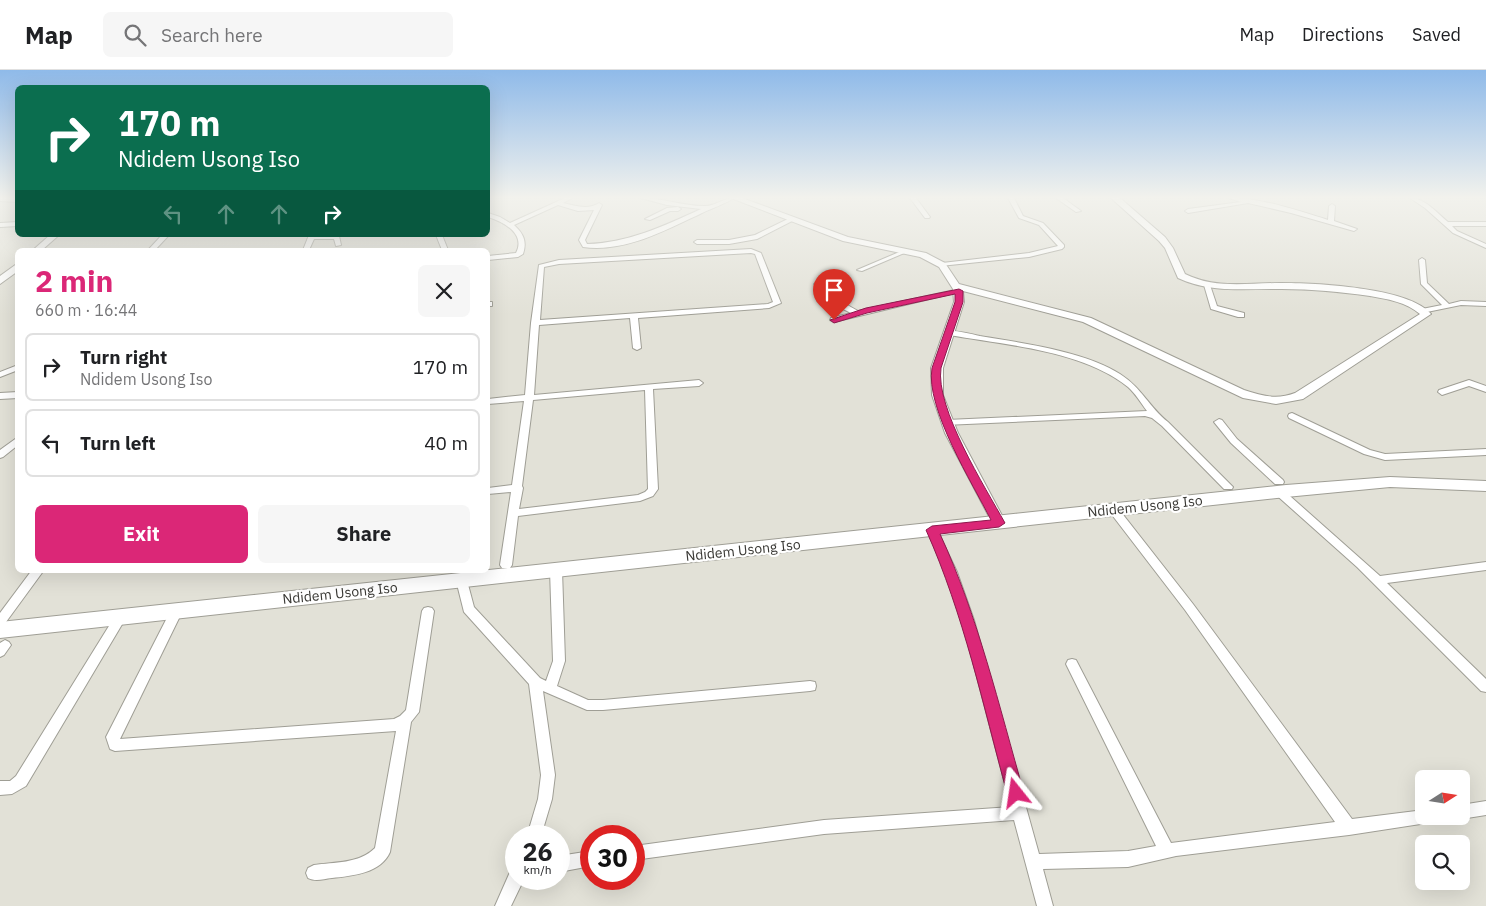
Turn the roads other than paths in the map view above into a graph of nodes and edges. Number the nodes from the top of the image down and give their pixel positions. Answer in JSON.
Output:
{"nodes":[{"id":1,"x":53,"y":237,"type":"edge"},
{"id":2,"x":164,"y":237,"type":"edge"},
{"id":3,"x":337,"y":237,"type":"edge"},
{"id":4,"x":521,"y":237,"type":"edge"},
{"id":5,"x":583,"y":237,"type":"edge"},
{"id":6,"x":638,"y":237,"type":"edge"},
{"id":7,"x":757,"y":237,"type":"edge"},
{"id":8,"x":841,"y":237,"type":"edge"},
{"id":9,"x":1053,"y":237,"type":"edge"},
{"id":10,"x":1160,"y":237,"type":"edge"},
{"id":11,"x":1466,"y":237,"type":"edge"},
{"id":12,"x":697,"y":242,"type":"dead end"},
{"id":13,"x":338,"y":245,"type":"dead end"},
{"id":14,"x":1486,"y":246,"type":"edge"},
{"id":15,"x":39,"y":248,"type":"edge"},
{"id":16,"x":153,"y":248,"type":"edge"},
{"id":17,"x":906,"y":251,"type":"junction"},
{"id":18,"x":490,"y":258,"type":"edge"},
{"id":19,"x":1422,"y":260,"type":"dead end"},
{"id":20,"x":942,"y":265,"type":"junction"},
{"id":21,"x":15,"y":268,"type":"edge"},
{"id":22,"x":860,"y":270,"type":"dead end"},
{"id":23,"x":2,"y":277,"type":"edge"},
{"id":24,"x":817,"y":284,"type":"dead end"},
{"id":25,"x":1207,"y":285,"type":"junction"},
{"id":26,"x":958,"y":289,"type":"junction"},
{"id":27,"x":1486,"y":304,"type":"edge"},
{"id":28,"x":1446,"y":305,"type":"junction"},
{"id":29,"x":1425,"y":311,"type":"junction"},
{"id":30,"x":857,"y":313,"type":"junction"},
{"id":31,"x":1241,"y":315,"type":"dead end"},
{"id":32,"x":634,"y":316,"type":"junction"},
{"id":33,"x":834,"y":320,"type":"dead end"},
{"id":34,"x":535,"y":323,"type":"junction"},
{"id":35,"x":949,"y":334,"type":"junction"},
{"id":36,"x":637,"y":348,"type":"dead end"},
{"id":37,"x":15,"y":368,"type":"edge"},
{"id":38,"x":0,"y":375,"type":"edge"},
{"id":39,"x":699,"y":383,"type":"dead end"},
{"id":40,"x":649,"y":387,"type":"junction"},
{"id":41,"x":1486,"y":389,"type":"edge"},
{"id":42,"x":1442,"y":392,"type":"dead end"},
{"id":43,"x":15,"y":395,"type":"edge"},
{"id":44,"x":0,"y":396,"type":"edge"},
{"id":45,"x":529,"y":398,"type":"junction"},
{"id":46,"x":490,"y":401,"type":"edge"},
{"id":47,"x":1155,"y":416,"type":"junction"},
{"id":48,"x":1292,"y":416,"type":"dead end"},
{"id":49,"x":1219,"y":422,"type":"dead end"},
{"id":50,"x":947,"y":423,"type":"junction"},
{"id":51,"x":15,"y":442,"type":"edge"},
{"id":52,"x":1486,"y":452,"type":"edge"},
{"id":53,"x":0,"y":455,"type":"edge"},
{"id":54,"x":1486,"y":478,"type":"edge"},
{"id":55,"x":1486,"y":486,"type":"edge"},
{"id":56,"x":1279,"y":487,"type":"junction"},
{"id":57,"x":518,"y":488,"type":"junction"},
{"id":58,"x":1228,"y":488,"type":"junction"},
{"id":59,"x":490,"y":491,"type":"edge"},
{"id":60,"x":1112,"y":509,"type":"junction"},
{"id":61,"x":514,"y":513,"type":"junction"},
{"id":62,"x":996,"y":519,"type":"junction"},
{"id":63,"x":932,"y":530,"type":"junction"},
{"id":64,"x":506,"y":565,"type":"junction"},
{"id":65,"x":1486,"y":566,"type":"edge"},
{"id":66,"x":490,"y":567,"type":"edge"},
{"id":67,"x":556,"y":570,"type":"junction"},
{"id":68,"x":36,"y":573,"type":"edge"},
{"id":69,"x":460,"y":575,"type":"edge"},
{"id":70,"x":1377,"y":580,"type":"junction"},
{"id":71,"x":177,"y":610,"type":"junction"},
{"id":72,"x":428,"y":611,"type":"dead end"},
{"id":73,"x":121,"y":616,"type":"junction"},
{"id":74,"x":1,"y":633,"type":"edge"},
{"id":75,"x":1072,"y":664,"type":"dead end"},
{"id":76,"x":535,"y":682,"type":"junction"},
{"id":77,"x":810,"y":686,"type":"dead end"},
{"id":78,"x":1486,"y":687,"type":"edge"},
{"id":79,"x":550,"y":689,"type":"junction"},
{"id":80,"x":405,"y":720,"type":"junction"},
{"id":81,"x":0,"y":788,"type":"edge"},
{"id":82,"x":1486,"y":808,"type":"edge"},
{"id":83,"x":1470,"y":811,"type":"edge"},
{"id":84,"x":1021,"y":813,"type":"junction"},
{"id":85,"x":1415,"y":819,"type":"edge"},
{"id":86,"x":537,"y":825,"type":"edge"},
{"id":87,"x":1349,"y":828,"type":"junction"},
{"id":88,"x":645,"y":851,"type":"edge"},
{"id":89,"x":1167,"y":851,"type":"junction"},
{"id":90,"x":1034,"y":862,"type":"junction"},
{"id":91,"x":314,"y":873,"type":"dead end"},
{"id":92,"x":510,"y":890,"type":"edge"},
{"id":93,"x":503,"y":906,"type":"edge"},
{"id":94,"x":1045,"y":906,"type":"edge"}],
"edges":[{"from":1,"to":15,"type":"street"},
{"from":2,"to":16,"type":"street"},
{"from":3,"to":13,"type":"street"},
{"from":4,"to":18,"type":"street"},
{"from":5,"to":6,"type":"street"},
{"from":7,"to":12,"type":"street"},
{"from":8,"to":17,"type":"street"},
{"from":9,"to":20,"type":"street"},
{"from":10,"to":25,"type":"street"},
{"from":11,"to":14,"type":"street"},
{"from":17,"to":20,"type":"street"},
{"from":17,"to":22,"type":"street"},
{"from":19,"to":28,"type":"street"},
{"from":20,"to":26,"type":"street"},
{"from":21,"to":23,"type":"street"},
{"from":24,"to":30,"type":"street"},
{"from":25,"to":29,"type":"street"},
{"from":25,"to":31,"type":"street"},
{"from":26,"to":29,"type":"street"},
{"from":26,"to":30,"type":"street"},
{"from":26,"to":35,"type":"street"},
{"from":27,"to":28,"type":"street"},
{"from":28,"to":29,"type":"street"},
{"from":30,"to":33,"type":"street"},
{"from":32,"to":34,"type":"street"},
{"from":32,"to":34,"type":"street"},
{"from":32,"to":36,"type":"street"},
{"from":34,"to":45,"type":"street"},
{"from":35,"to":47,"type":"street"},
{"from":35,"to":50,"type":"street"},
{"from":37,"to":38,"type":"street"},
{"from":39,"to":40,"type":"street"},
{"from":40,"to":45,"type":"street"},
{"from":40,"to":61,"type":"street"},
{"from":41,"to":42,"type":"street"},
{"from":43,"to":44,"type":"street"},
{"from":45,"to":46,"type":"street"},
{"from":45,"to":57,"type":"street"},
{"from":47,"to":50,"type":"street"},
{"from":47,"to":58,"type":"street"},
{"from":48,"to":52,"type":"street"},
{"from":49,"to":56,"type":"street"},
{"from":50,"to":62,"type":"street"},
{"from":51,"to":53,"type":"street"},
{"from":54,"to":56,"type":"highway","name":"Ndidem Usong Iso"},
{"from":55,"to":56,"type":"highway","name":"Ndidem Usong Iso"},
{"from":56,"to":58,"type":"highway","name":"Ndidem Usong Iso"},
{"from":56,"to":60,"type":"highway","name":"Ndidem Usong Iso"},
{"from":56,"to":70,"type":"street"},
{"from":57,"to":59,"type":"street"},
{"from":57,"to":61,"type":"street"},
{"from":58,"to":62,"type":"highway","name":"Ndidem Usong Iso"},
{"from":60,"to":62,"type":"highway","name":"Ndidem Usong Iso"},
{"from":60,"to":87,"type":"street"},
{"from":61,"to":64,"type":"street"},
{"from":62,"to":63,"type":"highway","name":"Ndidem Usong Iso"},
{"from":62,"to":64,"type":"highway","name":"Ndidem Usong Iso"},
{"from":63,"to":67,"type":"highway","name":"Ndidem Usong Iso"},
{"from":63,"to":84,"type":"street"},
{"from":64,"to":66,"type":"highway","name":"Ndidem Usong Iso"},
{"from":65,"to":70,"type":"street"},
{"from":67,"to":69,"type":"highway","name":"Ndidem Usong Iso"},
{"from":67,"to":79,"type":"street"},
{"from":68,"to":74,"type":"street"},
{"from":69,"to":71,"type":"highway","name":"Ndidem Usong Iso"},
{"from":69,"to":74,"type":"highway","name":"Ndidem Usong Iso"},
{"from":69,"to":76,"type":"street"},
{"from":70,"to":78,"type":"street"},
{"from":71,"to":73,"type":"highway","name":"Ndidem Usong Iso"},
{"from":71,"to":80,"type":"street"},
{"from":72,"to":80,"type":"street"},
{"from":73,"to":74,"type":"highway","name":"Ndidem Usong Iso"},
{"from":73,"to":81,"type":"street"},
{"from":75,"to":89,"type":"street"},
{"from":76,"to":79,"type":"street"},
{"from":76,"to":86,"type":"street"},
{"from":77,"to":79,"type":"street"},
{"from":80,"to":91,"type":"street"},
{"from":82,"to":83,"type":"street"},
{"from":84,"to":88,"type":"street"},
{"from":84,"to":90,"type":"street"},
{"from":85,"to":87,"type":"street"},
{"from":87,"to":89,"type":"street"},
{"from":89,"to":90,"type":"street"},
{"from":90,"to":94,"type":"street"},
{"from":92,"to":93,"type":"street"}]}
